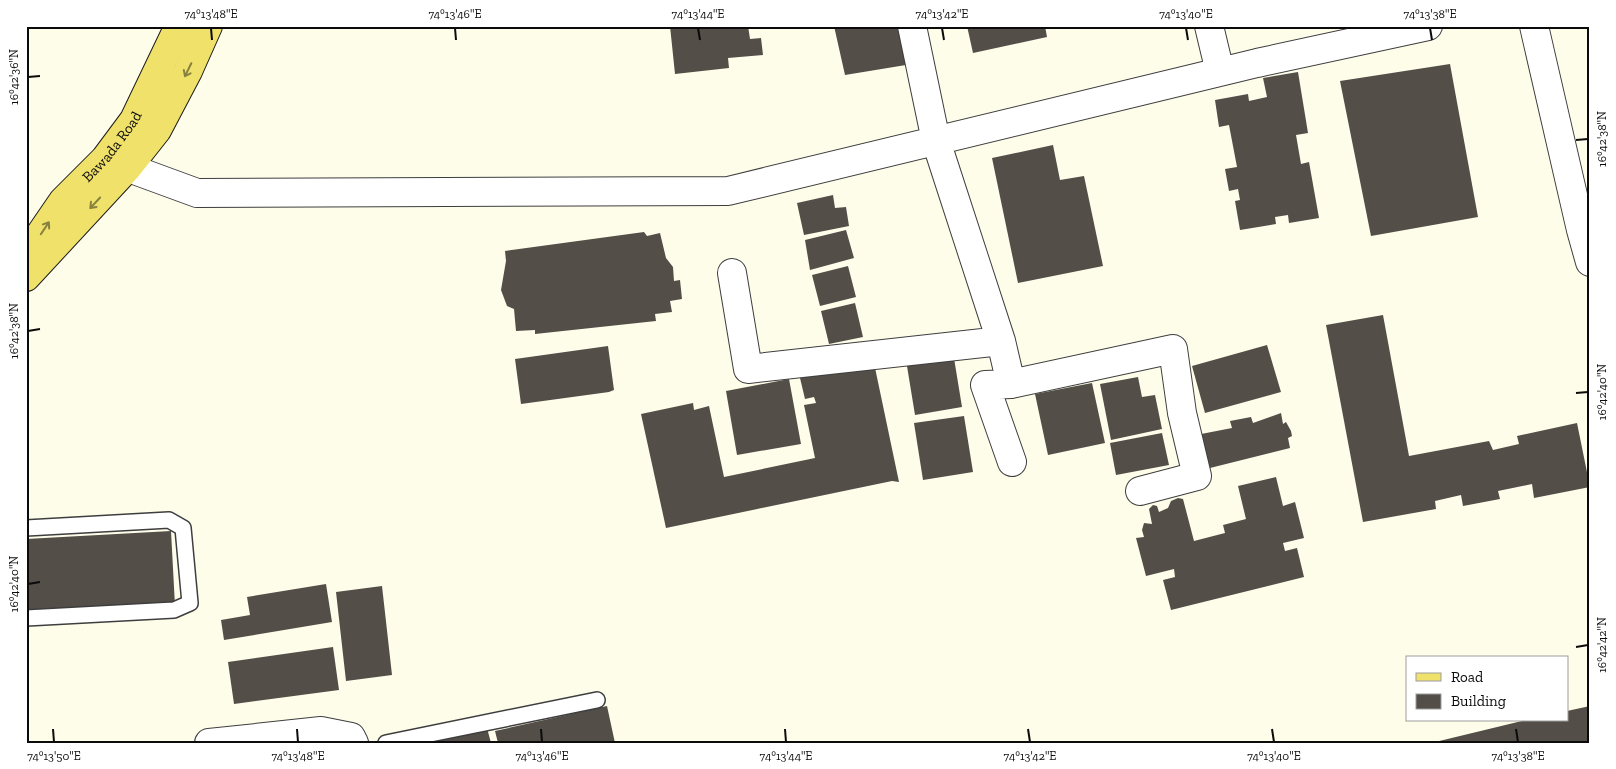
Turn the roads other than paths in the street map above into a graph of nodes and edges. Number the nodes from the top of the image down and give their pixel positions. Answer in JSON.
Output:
{"nodes":[{"id":1,"x":179,"y":26,"type":"edge"},
{"id":2,"x":208,"y":26,"type":"edge"},
{"id":3,"x":912,"y":26,"type":"edge"},
{"id":4,"x":1209,"y":26,"type":"edge"},
{"id":5,"x":1428,"y":26,"type":"edge"},
{"id":6,"x":1534,"y":26,"type":"edge"},
{"id":7,"x":1220,"y":72,"type":"junction"},
{"id":8,"x":936,"y":141,"type":"junction"},
{"id":9,"x":116,"y":164,"type":"junction"},
{"id":10,"x":26,"y":255,"type":"edge"},
{"id":11,"x":1590,"y":262,"type":"edge"},
{"id":12,"x":732,"y":273,"type":"dead end"},
{"id":13,"x":26,"y":277,"type":"edge"},
{"id":14,"x":1001,"y":341,"type":"junction"},
{"id":15,"x":1011,"y":384,"type":"junction"},
{"id":16,"x":1012,"y":462,"type":"dead end"},
{"id":17,"x":1140,"y":491,"type":"dead end"},
{"id":18,"x":26,"y":528,"type":"edge"},
{"id":19,"x":26,"y":618,"type":"edge"},
{"id":20,"x":597,"y":700,"type":"dead end"},
{"id":21,"x":209,"y":743,"type":"edge"},
{"id":22,"x":354,"y":743,"type":"edge"},
{"id":23,"x":386,"y":743,"type":"edge"}],
"edges":[{"from":1,"to":9,"type":"main road","name":"Bawada Road"},
{"from":2,"to":9,"type":"main road","one_way":true},
{"from":3,"to":8,"type":"street"},
{"from":4,"to":7,"type":"street"},
{"from":5,"to":7,"type":"street"},
{"from":6,"to":11,"type":"street"},
{"from":7,"to":8,"type":"street"},
{"from":8,"to":9,"type":"street"},
{"from":8,"to":14,"type":"street"},
{"from":10,"to":9,"type":"main road","name":"Bawada Road","one_way":true},
{"from":9,"to":13,"type":"main road","one_way":true},
{"from":12,"to":14,"type":"street"},
{"from":14,"to":15,"type":"street"},
{"from":15,"to":16,"type":"street"},
{"from":15,"to":17,"type":"street"},
{"from":18,"to":19,"type":"lane"},
{"from":20,"to":23,"type":"lane"},
{"from":21,"to":22,"type":"street"}]}
